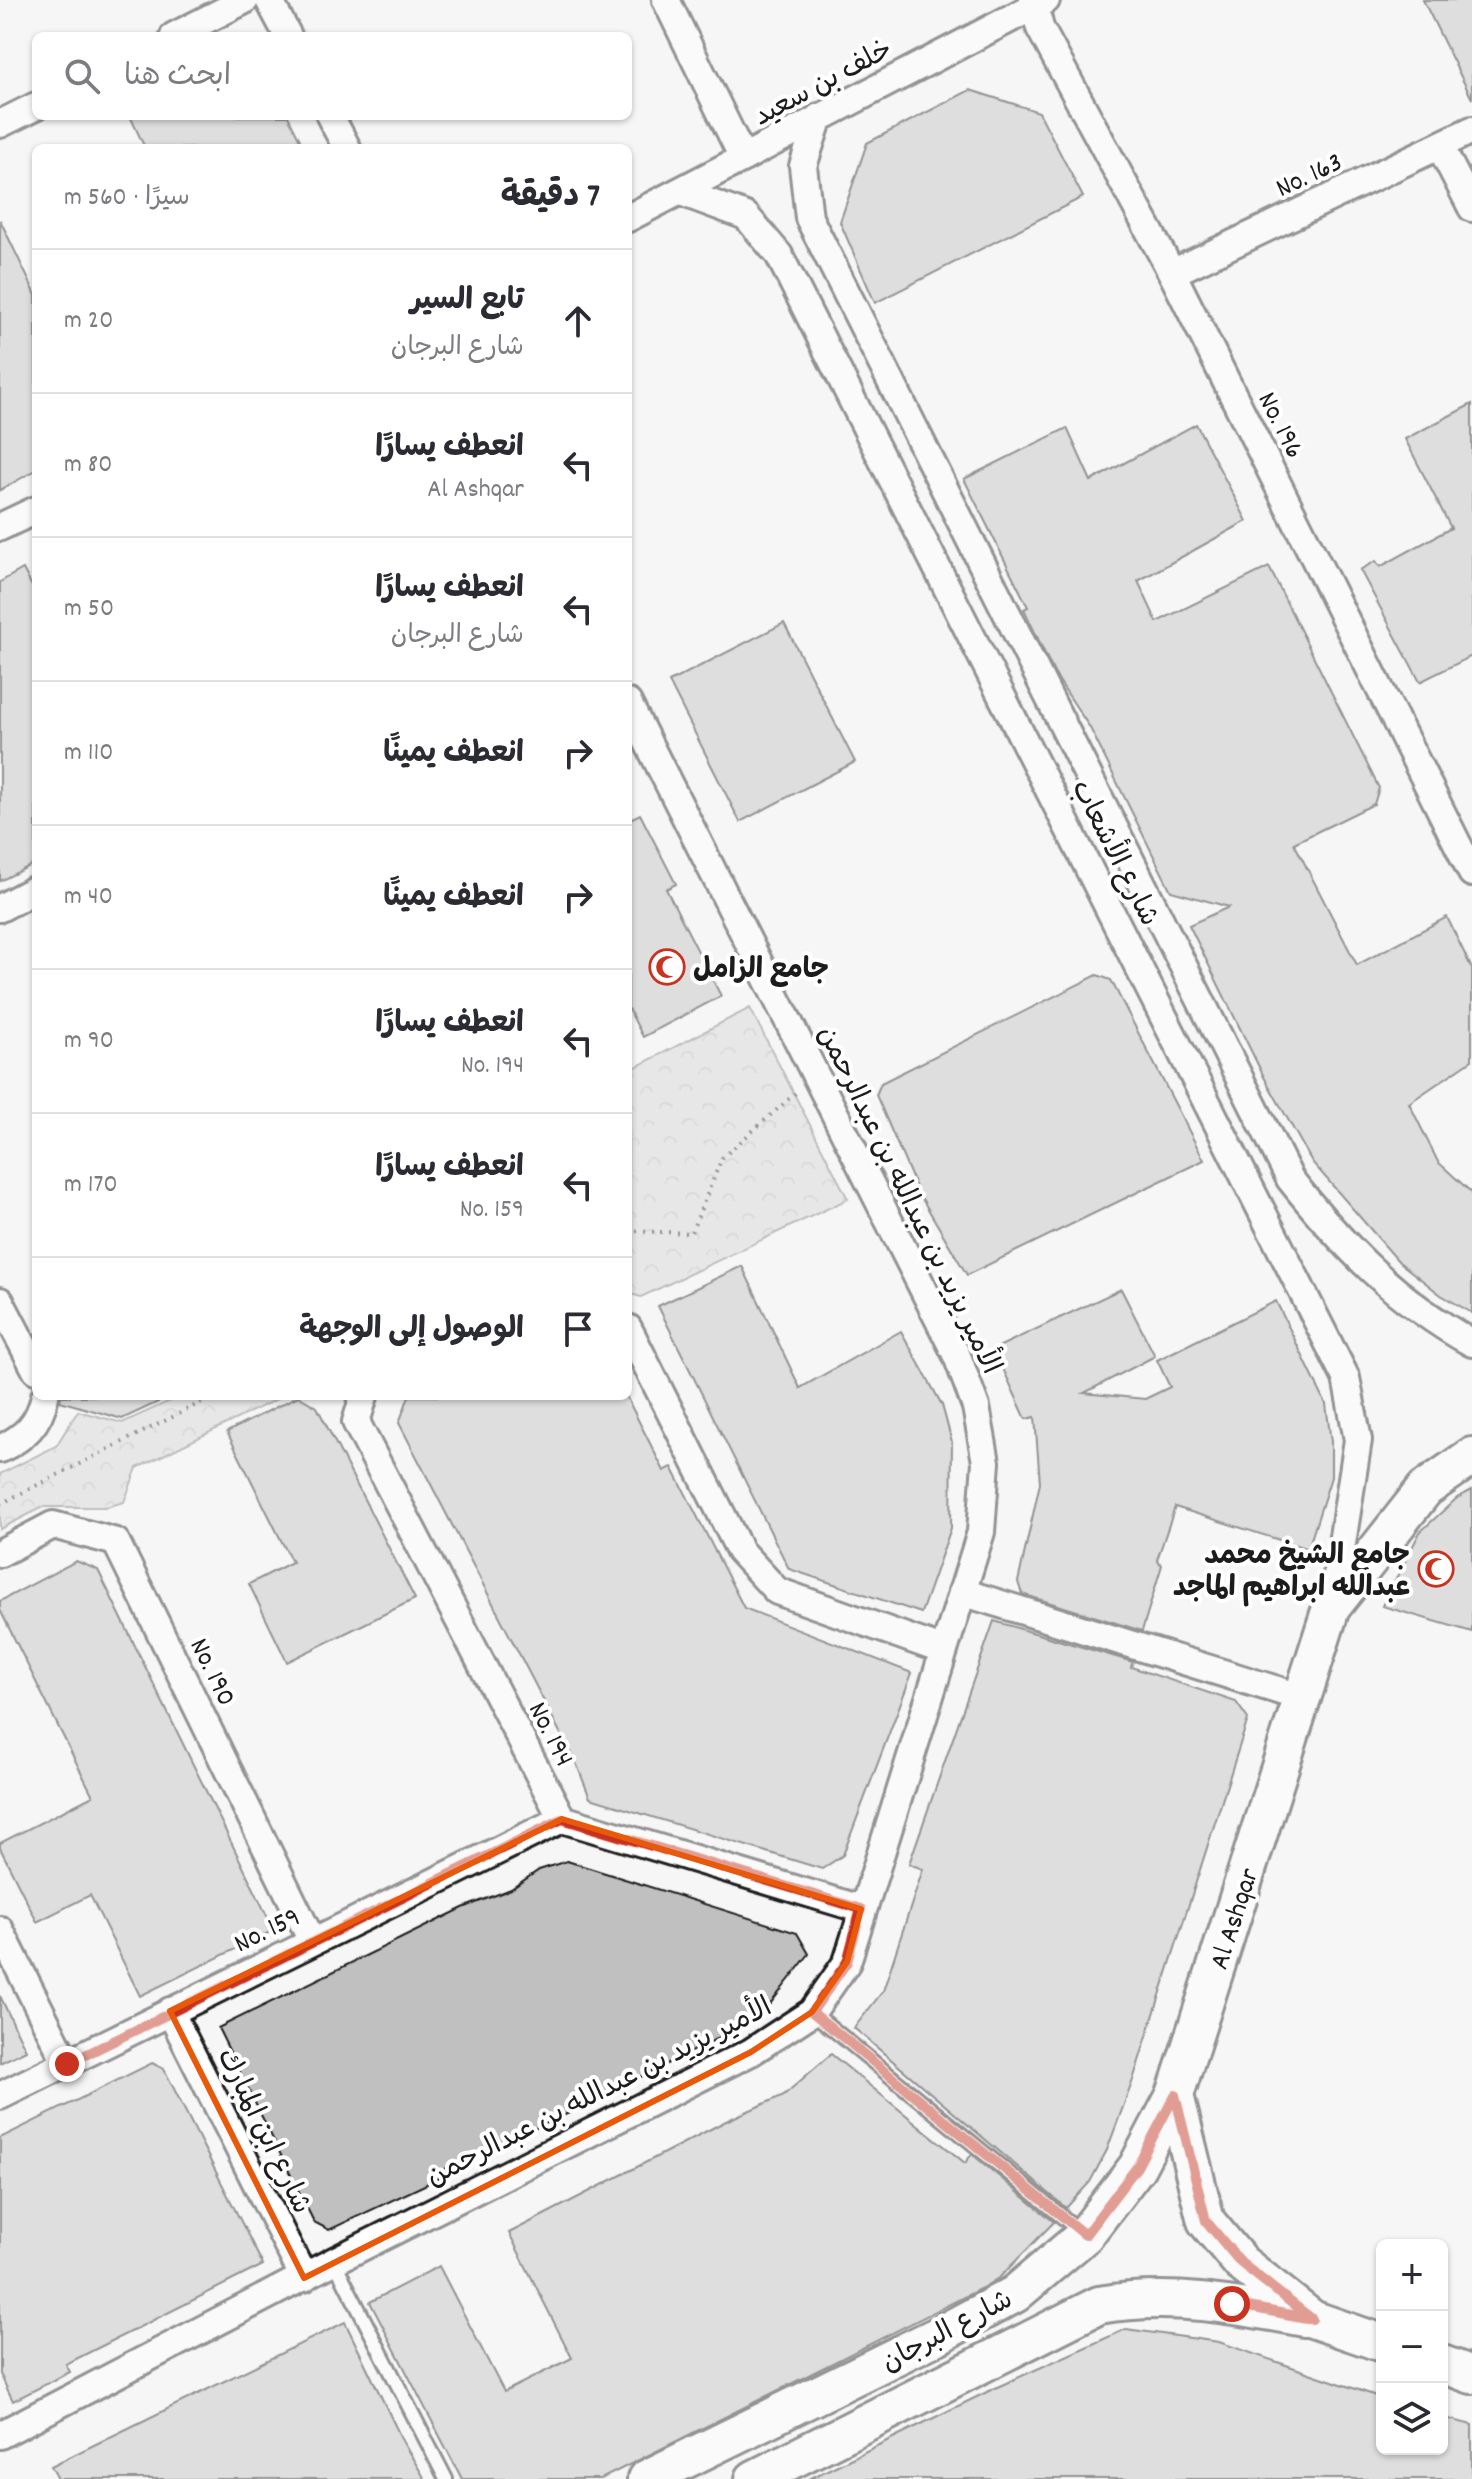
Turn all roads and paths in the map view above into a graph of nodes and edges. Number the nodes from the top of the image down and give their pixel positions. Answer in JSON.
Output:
{"nodes":[{"id":1,"x":245,"y":0,"type":"edge"},
{"id":2,"x":269,"y":0,"type":"edge"},
{"id":3,"x":666,"y":0,"type":"edge"},
{"id":4,"x":1038,"y":2,"type":"edge"},
{"id":5,"x":182,"y":32,"type":"edge"},
{"id":6,"x":286,"y":32,"type":"edge"},
{"id":7,"x":32,"y":107,"type":"edge"},
{"id":8,"x":3,"y":114,"type":"edge"},
{"id":9,"x":819,"y":117,"type":"junction"},
{"id":10,"x":332,"y":120,"type":"edge"},
{"id":11,"x":1472,"y":130,"type":"edge"},
{"id":12,"x":345,"y":144,"type":"edge"},
{"id":13,"x":1440,"y":146,"type":"junction"},
{"id":14,"x":743,"y":158,"type":"junction"},
{"id":15,"x":681,"y":192,"type":"junction"},
{"id":16,"x":1472,"y":208,"type":"edge"},
{"id":17,"x":632,"y":216,"type":"edge"},
{"id":18,"x":1172,"y":273,"type":"junction"},
{"id":19,"x":32,"y":512,"type":"edge"},
{"id":20,"x":0,"y":527,"type":"edge"},
{"id":21,"x":632,"y":711,"type":"edge"},
{"id":22,"x":1472,"y":873,"type":"edge"},
{"id":23,"x":32,"y":891,"type":"edge"},
{"id":24,"x":0,"y":908,"type":"edge"},
{"id":25,"x":816,"y":1078,"type":"junction"},
{"id":26,"x":632,"y":1231,"type":"edge"},
{"id":27,"x":0,"y":1301,"type":"edge"},
{"id":28,"x":632,"y":1336,"type":"edge"},
{"id":29,"x":1472,"y":1343,"type":"edge"},
{"id":30,"x":32,"y":1362,"type":"edge"},
{"id":31,"x":44,"y":1400,"type":"edge"},
{"id":32,"x":206,"y":1400,"type":"edge"},
{"id":33,"x":363,"y":1400,"type":"edge"},
{"id":34,"x":0,"y":1449,"type":"edge"},
{"id":35,"x":1472,"y":1456,"type":"edge"},
{"id":36,"x":0,"y":1504,"type":"edge"},
{"id":37,"x":0,"y":1553,"type":"edge"},
{"id":38,"x":962,"y":1592,"type":"junction"},
{"id":39,"x":1331,"y":1608,"type":"junction"},
{"id":40,"x":942,"y":1650,"type":"junction"},
{"id":41,"x":1303,"y":1698,"type":"junction"},
{"id":42,"x":562,"y":1819,"type":"junction"},
{"id":43,"x":861,"y":1909,"type":"junction"},
{"id":44,"x":0,"y":1930,"type":"edge"},
{"id":45,"x":312,"y":1941,"type":"junction"},
{"id":46,"x":170,"y":2011,"type":"junction"},
{"id":47,"x":812,"y":2012,"type":"junction"},
{"id":48,"x":67,"y":2064,"type":"junction"},
{"id":49,"x":1175,"y":2095,"type":"junction"},
{"id":50,"x":0,"y":2096,"type":"edge"},
{"id":51,"x":1085,"y":2235,"type":"junction"},
{"id":52,"x":334,"y":2261,"type":"junction"},
{"id":53,"x":304,"y":2278,"type":"junction"},
{"id":54,"x":1312,"y":2319,"type":"junction"},
{"id":55,"x":1376,"y":2341,"type":"edge"},
{"id":56,"x":1448,"y":2366,"type":"edge"},
{"id":57,"x":1472,"y":2375,"type":"edge"},
{"id":58,"x":0,"y":2435,"type":"edge"},
{"id":59,"x":446,"y":2479,"type":"edge"},
{"id":60,"x":646,"y":2479,"type":"edge"},
{"id":61,"x":754,"y":2479,"type":"edge"}],
"edges":[{"from":1,"to":5,"type":"street"},
{"from":2,"to":6,"type":"street"},
{"from":3,"to":14,"type":"street"},
{"from":4,"to":9,"type":"street","name":"خلف بن سعيد"},
{"from":4,"to":18,"type":"street","name":"No. 196"},
{"from":7,"to":8,"type":"street"},
{"from":9,"to":14,"type":"street","name":"خلف بن سعيد"},
{"from":9,"to":29,"type":"street","name":"شارع الأشعاب"},
{"from":10,"to":12,"type":"street"},
{"from":11,"to":13,"type":"street","name":"No. 163"},
{"from":13,"to":16,"type":"street"},
{"from":13,"to":18,"type":"street","name":"No. 163"},
{"from":14,"to":15,"type":"street","name":"خلف بن سعيد"},
{"from":15,"to":17,"type":"street","name":"خلف بن سعيد"},
{"from":15,"to":39,"type":"street","name":"شارع الأشعاب"},
{"from":18,"to":22,"type":"street","name":"No. 196"},
{"from":19,"to":20,"type":"street"},
{"from":21,"to":25,"type":"street","name":"الأمير يزيد بن عبدالله بن عبدالرحمن"},
{"from":23,"to":24,"type":"street"},
{"from":25,"to":26,"type":"path"},
{"from":25,"to":38,"type":"street","name":"الأمير يزيد بن عبدالله بن عبدالرحمن"},
{"from":27,"to":30,"type":"street"},
{"from":28,"to":40,"type":"street"},
{"from":31,"to":34,"type":"street"},
{"from":32,"to":36,"type":"path"},
{"from":33,"to":42,"type":"street","name":"No. 194"},
{"from":35,"to":39,"type":"street","name":"Al Ashqar"},
{"from":37,"to":45,"type":"street","name":"No. 190"},
{"from":38,"to":40,"type":"street","name":"الأمير يزيد بن عبدالله بن عبدالرحمن"},
{"from":38,"to":41,"type":"street"},
{"from":39,"to":41,"type":"street","name":"Al Ashqar"},
{"from":40,"to":43,"type":"street","name":"الأمير يزيد بن عبدالله بن عبدالرحمن"},
{"from":41,"to":49,"type":"street","name":"Al Ashqar"},
{"from":42,"to":43,"type":"street"},
{"from":42,"to":45,"type":"street","name":"No. 159"},
{"from":43,"to":47,"type":"street","name":"الأمير يزيد بن عبدالله بن عبدالرحمن"},
{"from":44,"to":48,"type":"street"},
{"from":45,"to":46,"type":"street","name":"No. 159"},
{"from":46,"to":48,"type":"street","name":"No. 159"},
{"from":46,"to":53,"type":"street","name":"شارع ابن المبارك"},
{"from":47,"to":51,"type":"lane"},
{"from":47,"to":52,"type":"street","name":"الأمير يزيد بن عبدالله بن عبدالرحمن"},
{"from":48,"to":50,"type":"street","name":"No. 159"},
{"from":49,"to":51,"type":"street","name":"شارع البرجان"},
{"from":49,"to":54,"type":"street"},
{"from":51,"to":60,"type":"street","name":"شارع البرجان"},
{"from":52,"to":53,"type":"street","name":"الأمير يزيد بن عبدالله بن عبدالرحمن"},
{"from":52,"to":59,"type":"lane"},
{"from":53,"to":58,"type":"street","name":"الأمير يزيد بن عبدالله بن عبدالرحمن"},
{"from":54,"to":55,"type":"street"},
{"from":54,"to":61,"type":"street","name":"شارع البرجان"},
{"from":56,"to":57,"type":"street"}]}
